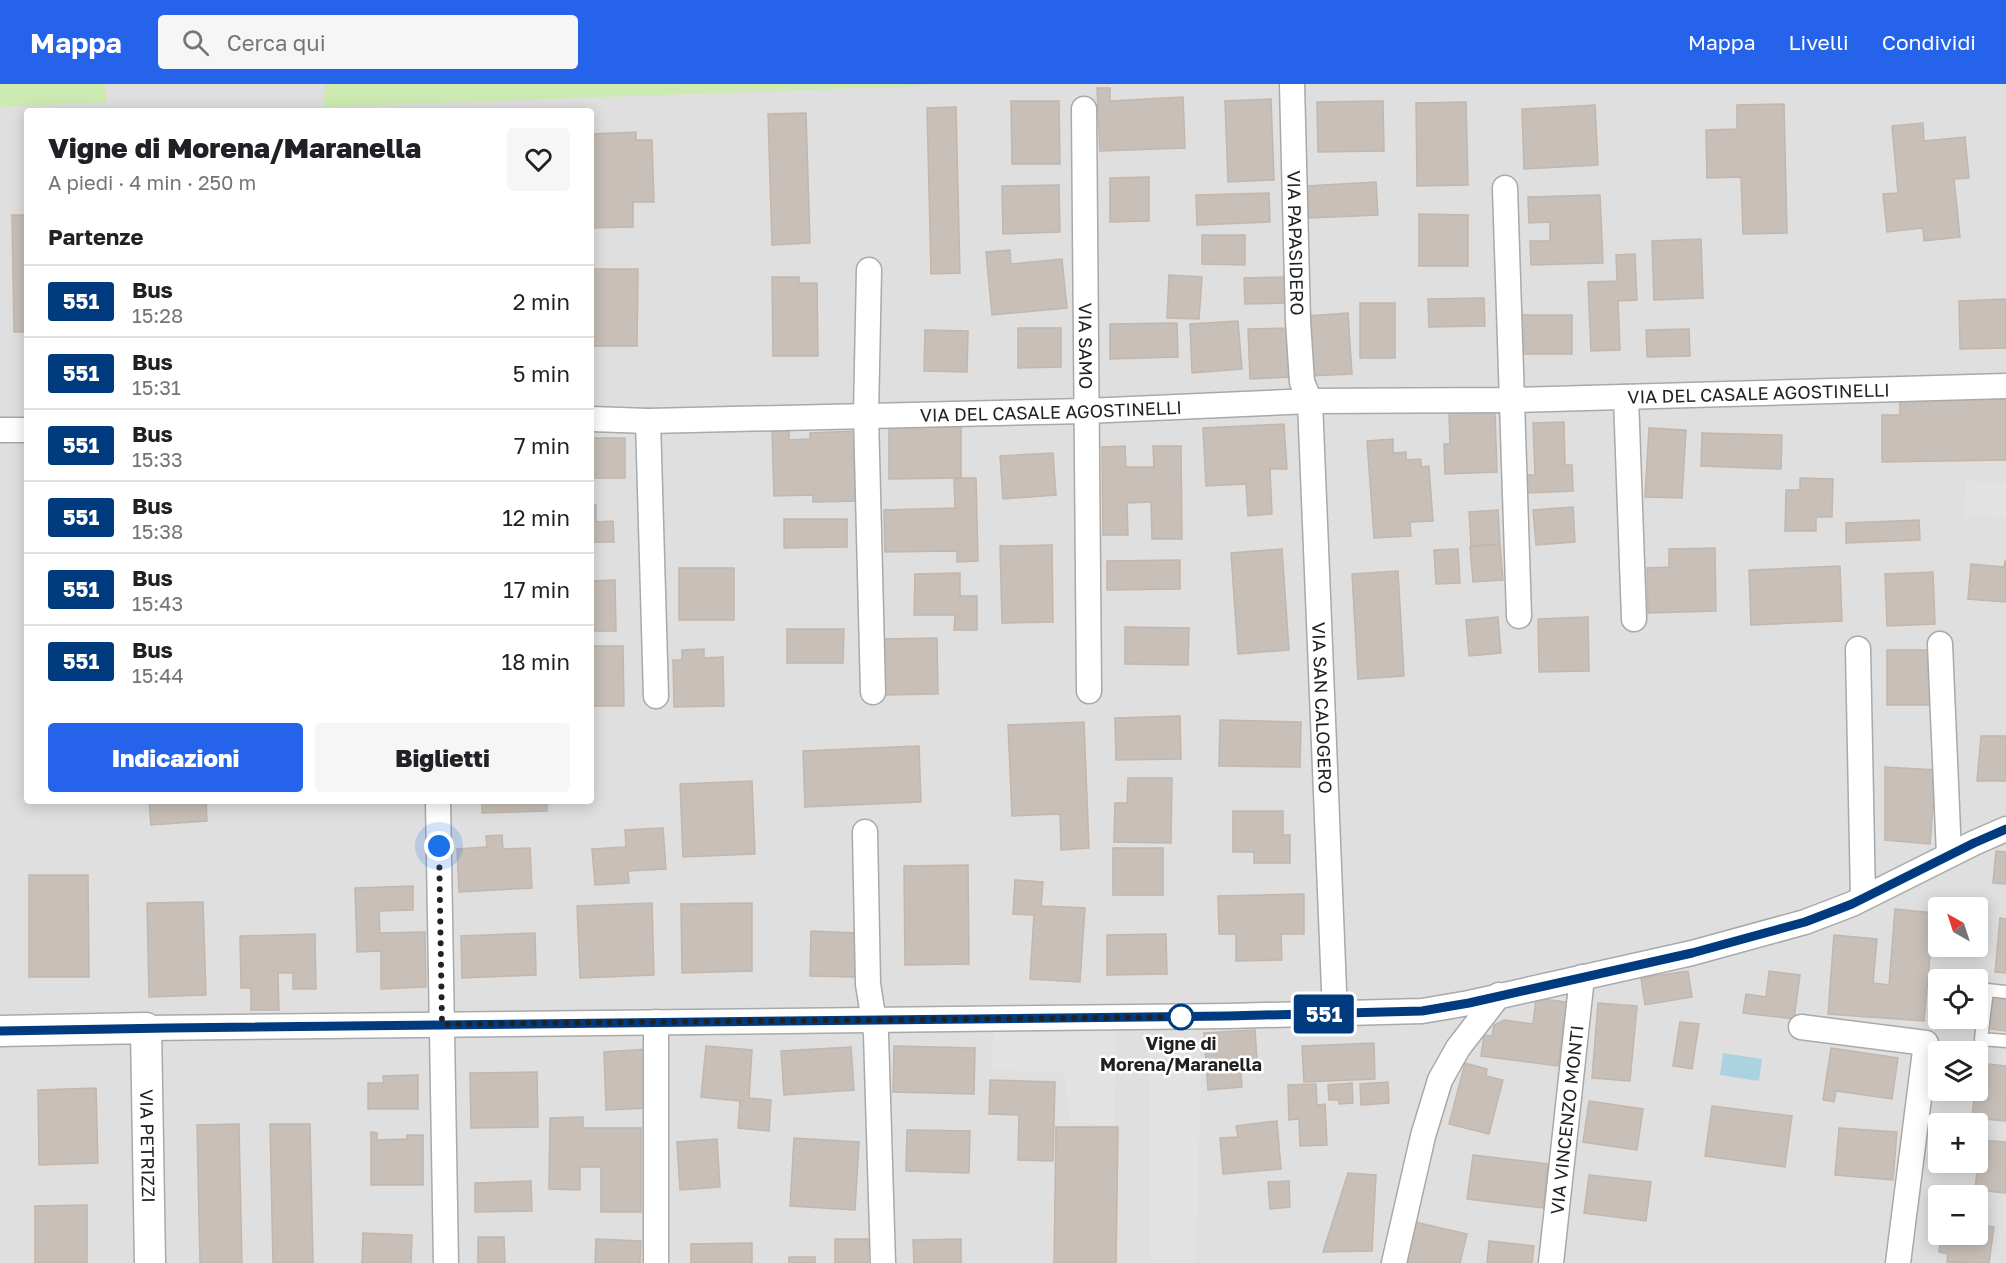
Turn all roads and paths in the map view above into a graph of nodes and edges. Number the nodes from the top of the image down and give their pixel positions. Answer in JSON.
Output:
{"nodes":[{"id":1,"x":1292,"y":84,"type":"edge"},
{"id":2,"x":1084,"y":109,"type":"dead end"},
{"id":3,"x":1505,"y":188,"type":"dead end"},
{"id":4,"x":869,"y":270,"type":"dead end"},
{"id":5,"x":2006,"y":387,"type":"edge"},
{"id":6,"x":1626,"y":397,"type":"junction"},
{"id":7,"x":1512,"y":400,"type":"junction"},
{"id":8,"x":1310,"y":401,"type":"junction"},
{"id":9,"x":1086,"y":411,"type":"junction"},
{"id":10,"x":866,"y":415,"type":"junction"},
{"id":11,"x":594,"y":419,"type":"edge"},
{"id":12,"x":648,"y":421,"type":"junction"},
{"id":13,"x":0,"y":430,"type":"edge"},
{"id":14,"x":24,"y":430,"type":"edge"},
{"id":15,"x":1519,"y":616,"type":"dead end"},
{"id":16,"x":1634,"y":619,"type":"dead end"},
{"id":17,"x":1940,"y":644,"type":"dead end"},
{"id":18,"x":1858,"y":650,"type":"dead end"},
{"id":19,"x":1089,"y":690,"type":"dead end"},
{"id":20,"x":873,"y":692,"type":"dead end"},
{"id":21,"x":656,"y":696,"type":"dead end"},
{"id":22,"x":438,"y":804,"type":"edge"},
{"id":23,"x":2006,"y":829,"type":"edge"},
{"id":24,"x":866,"y":832,"type":"dead end"},
{"id":25,"x":1949,"y":855,"type":"junction"},
{"id":26,"x":1863,"y":898,"type":"junction"},
{"id":27,"x":1582,"y":977,"type":"junction"},
{"id":28,"x":2006,"y":992,"type":"edge"},
{"id":29,"x":1499,"y":995,"type":"junction"},
{"id":30,"x":1335,"y":1014,"type":"junction"},
{"id":31,"x":873,"y":1019,"type":"junction"},
{"id":32,"x":656,"y":1022,"type":"junction"},
{"id":33,"x":442,"y":1024,"type":"junction"},
{"id":34,"x":1801,"y":1027,"type":"dead end"},
{"id":35,"x":146,"y":1028,"type":"junction"},
{"id":36,"x":0,"y":1032,"type":"edge"},
{"id":37,"x":2006,"y":1041,"type":"edge"},
{"id":38,"x":150,"y":1263,"type":"edge"},
{"id":39,"x":446,"y":1263,"type":"edge"},
{"id":40,"x":656,"y":1263,"type":"edge"},
{"id":41,"x":883,"y":1263,"type":"edge"},
{"id":42,"x":1394,"y":1263,"type":"edge"},
{"id":43,"x":1551,"y":1263,"type":"edge"},
{"id":44,"x":1898,"y":1263,"type":"edge"}],
"edges":[{"from":1,"to":8,"type":"street","name":"VIA PAPASIDERO"},
{"from":2,"to":9,"type":"street","name":"VIA SAMO"},
{"from":3,"to":7,"type":"street"},
{"from":4,"to":10,"type":"street"},
{"from":5,"to":6,"type":"street","name":"VIA DEL CASALE AGOSTINELLI"},
{"from":6,"to":7,"type":"street","name":"VIA DEL CASALE AGOSTINELLI"},
{"from":6,"to":16,"type":"street"},
{"from":7,"to":8,"type":"street","name":"VIA DEL CASALE AGOSTINELLI"},
{"from":7,"to":15,"type":"street"},
{"from":8,"to":9,"type":"street","name":"VIA DEL CASALE AGOSTINELLI"},
{"from":8,"to":30,"type":"street","name":"VIA SAN CALOGERO"},
{"from":9,"to":10,"type":"street","name":"VIA DEL CASALE AGOSTINELLI"},
{"from":9,"to":19,"type":"street","name":"VIA SAMO"},
{"from":10,"to":12,"type":"street","name":"VIA DEL CASALE AGOSTINELLI"},
{"from":10,"to":20,"type":"street"},
{"from":11,"to":12,"type":"street","name":"VIA DEL CASALE AGOSTINELLI"},
{"from":12,"to":21,"type":"street"},
{"from":13,"to":14,"type":"street"},
{"from":17,"to":25,"type":"street"},
{"from":18,"to":26,"type":"street"},
{"from":22,"to":33,"type":"street"},
{"from":23,"to":25,"type":"street"},
{"from":24,"to":31,"type":"street"},
{"from":25,"to":26,"type":"street"},
{"from":26,"to":27,"type":"street"},
{"from":27,"to":29,"type":"street"},
{"from":27,"to":43,"type":"street","name":"VIA VINCENZO MONTI"},
{"from":28,"to":37,"type":"lane"},
{"from":29,"to":30,"type":"street"},
{"from":29,"to":42,"type":"street"},
{"from":30,"to":31,"type":"street"},
{"from":31,"to":32,"type":"street"},
{"from":31,"to":41,"type":"street"},
{"from":32,"to":33,"type":"street"},
{"from":32,"to":40,"type":"street"},
{"from":33,"to":35,"type":"street"},
{"from":33,"to":39,"type":"street"},
{"from":34,"to":44,"type":"street"},
{"from":35,"to":36,"type":"street"},
{"from":35,"to":38,"type":"street","name":"VIA PETRIZZI"}]}
